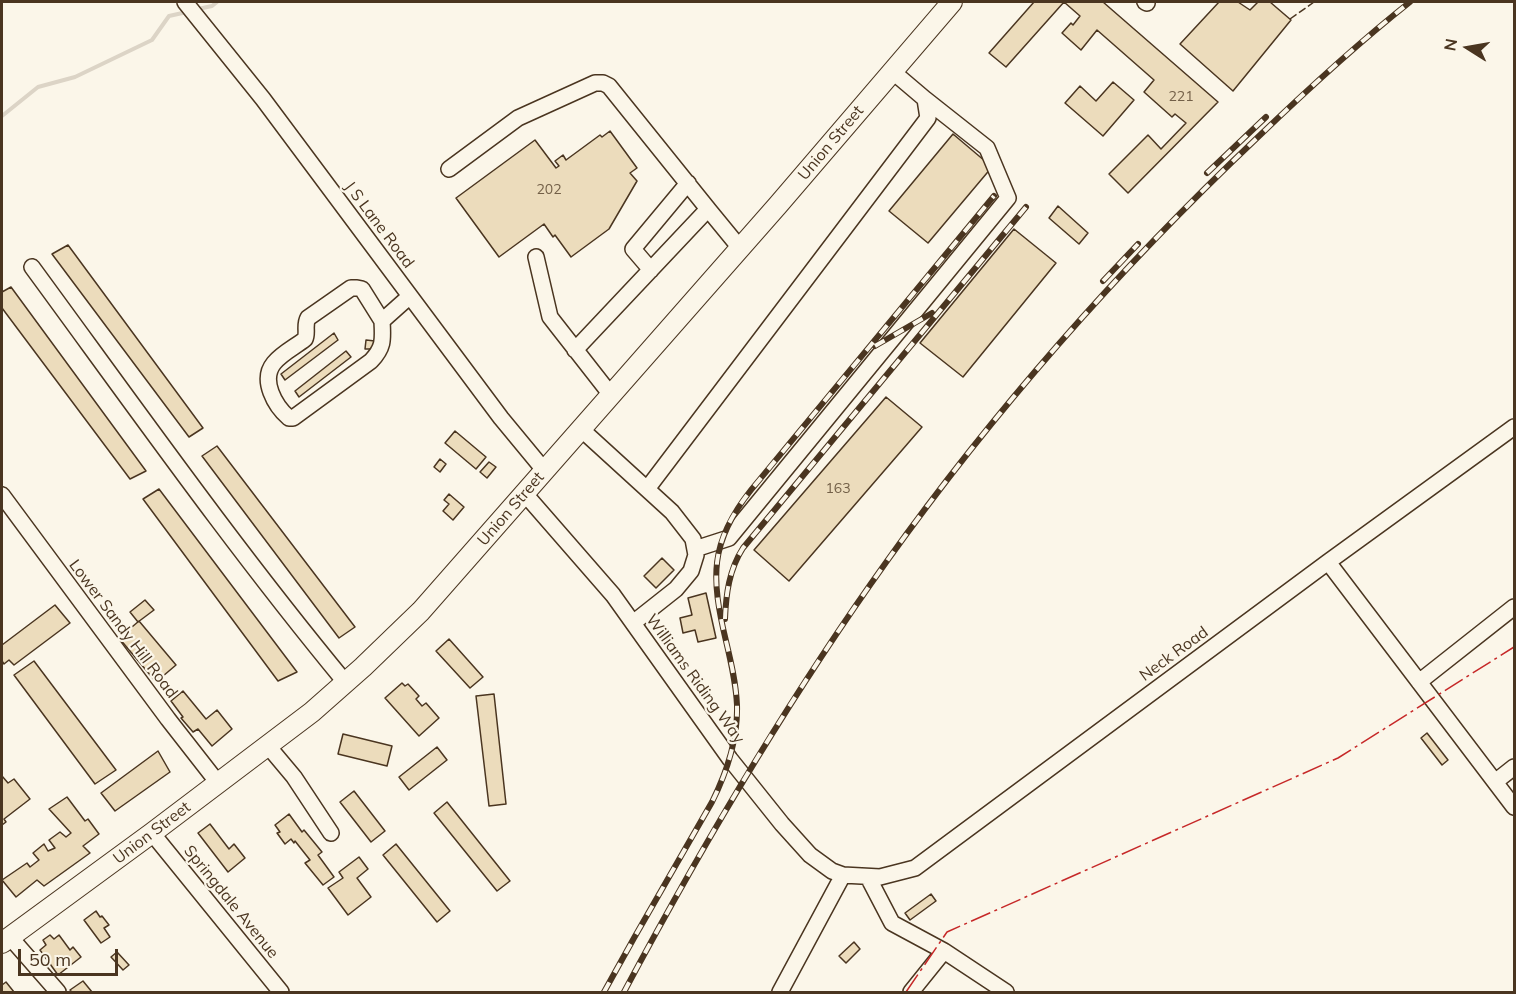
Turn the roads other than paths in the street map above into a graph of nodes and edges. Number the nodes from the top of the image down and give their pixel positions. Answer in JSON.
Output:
{"nodes":[{"id":1,"x":185,"y":2,"type":"edge"},
{"id":2,"x":952,"y":2,"type":"edge"},
{"id":3,"x":892,"y":70,"type":"junction"},
{"id":4,"x":925,"y":99,"type":"junction"},
{"id":5,"x":449,"y":169,"type":"dead end"},
{"id":6,"x":688,"y":183,"type":"junction"},
{"id":7,"x":708,"y":209,"type":"junction"},
{"id":8,"x":740,"y":248,"type":"junction"},
{"id":9,"x":536,"y":257,"type":"dead end"},
{"id":10,"x":32,"y":267,"type":"dead end"},
{"id":11,"x":651,"y":270,"type":"junction"},
{"id":12,"x":410,"y":296,"type":"junction"},
{"id":13,"x":382,"y":321,"type":"junction"},
{"id":14,"x":575,"y":350,"type":"junction"},
{"id":15,"x":611,"y":395,"type":"junction"},
{"id":16,"x":1515,"y":427,"type":"edge"},
{"id":17,"x":581,"y":429,"type":"junction"},
{"id":18,"x":544,"y":470,"type":"junction"},
{"id":19,"x":647,"y":489,"type":"junction"},
{"id":20,"x":525,"y":494,"type":"junction"},
{"id":21,"x":2,"y":495,"type":"edge"},
{"id":22,"x":695,"y":549,"type":"junction"},
{"id":23,"x":1328,"y":562,"type":"junction"},
{"id":24,"x":1515,"y":606,"type":"edge"},
{"id":25,"x":633,"y":623,"type":"junction"},
{"id":26,"x":345,"y":682,"type":"junction"},
{"id":27,"x":1419,"y":682,"type":"junction"},
{"id":28,"x":268,"y":746,"type":"junction"},
{"id":29,"x":1515,"y":767,"type":"edge"},
{"id":30,"x":1495,"y":782,"type":"junction"},
{"id":31,"x":218,"y":783,"type":"junction"},
{"id":32,"x":1515,"y":807,"type":"edge"},
{"id":33,"x":152,"y":833,"type":"junction"},
{"id":34,"x":331,"y":833,"type":"dead end"},
{"id":35,"x":843,"y":875,"type":"junction"},
{"id":36,"x":868,"y":877,"type":"junction"},
{"id":37,"x":6,"y":940,"type":"edge"},
{"id":38,"x":944,"y":951,"type":"junction"},
{"id":39,"x":58,"y":993,"type":"edge"},
{"id":40,"x":281,"y":993,"type":"edge"},
{"id":41,"x":780,"y":993,"type":"edge"},
{"id":42,"x":911,"y":993,"type":"edge"},
{"id":43,"x":1006,"y":993,"type":"edge"}],
"edges":[{"from":1,"to":12,"type":"street","name":"J S Lane Road"},
{"from":2,"to":3,"type":"main road","name":"Union Street"},
{"from":3,"to":4,"type":"street"},
{"from":3,"to":8,"type":"main road","name":"Union Street"},
{"from":4,"to":19,"type":"street"},
{"from":4,"to":22,"type":"street"},
{"from":5,"to":6,"type":"street"},
{"from":6,"to":7,"type":"street"},
{"from":6,"to":11,"type":"street"},
{"from":7,"to":8,"type":"street"},
{"from":7,"to":11,"type":"street"},
{"from":8,"to":15,"type":"main road","name":"Union Street"},
{"from":9,"to":14,"type":"street"},
{"from":10,"to":26,"type":"street"},
{"from":11,"to":14,"type":"street"},
{"from":12,"to":13,"type":"street"},
{"from":12,"to":18,"type":"street","name":"J S Lane Road"},
{"from":13,"to":13,"type":"street"},
{"from":14,"to":15,"type":"street"},
{"from":15,"to":17,"type":"main road","name":"Union Street"},
{"from":16,"to":23,"type":"street","name":"Neck Road"},
{"from":17,"to":18,"type":"main road","name":"Union Street"},
{"from":17,"to":19,"type":"street"},
{"from":18,"to":20,"type":"main road","name":"Union Street"},
{"from":19,"to":22,"type":"street"},
{"from":20,"to":25,"type":"street","name":"Williams Riding Way"},
{"from":20,"to":26,"type":"main road","name":"Union Street"},
{"from":21,"to":31,"type":"street","name":"Lower Sandy Hill Road"},
{"from":22,"to":25,"type":"street"},
{"from":23,"to":27,"type":"street"},
{"from":23,"to":36,"type":"street","name":"Neck Road"},
{"from":24,"to":27,"type":"street"},
{"from":25,"to":35,"type":"street","name":"Williams Riding Way"},
{"from":26,"to":28,"type":"main road","name":"Union Street"},
{"from":27,"to":30,"type":"street"},
{"from":28,"to":31,"type":"main road","name":"Union Street"},
{"from":28,"to":34,"type":"street"},
{"from":29,"to":30,"type":"street"},
{"from":30,"to":32,"type":"street"},
{"from":31,"to":33,"type":"main road","name":"Union Street"},
{"from":33,"to":37,"type":"main road","name":"Union Street"},
{"from":33,"to":40,"type":"street","name":"Springdale Avenue"},
{"from":35,"to":36,"type":"street","name":"Neck Road"},
{"from":35,"to":41,"type":"street"},
{"from":36,"to":38,"type":"street"},
{"from":37,"to":39,"type":"street"},
{"from":38,"to":42,"type":"street"},
{"from":38,"to":43,"type":"street"}]}
